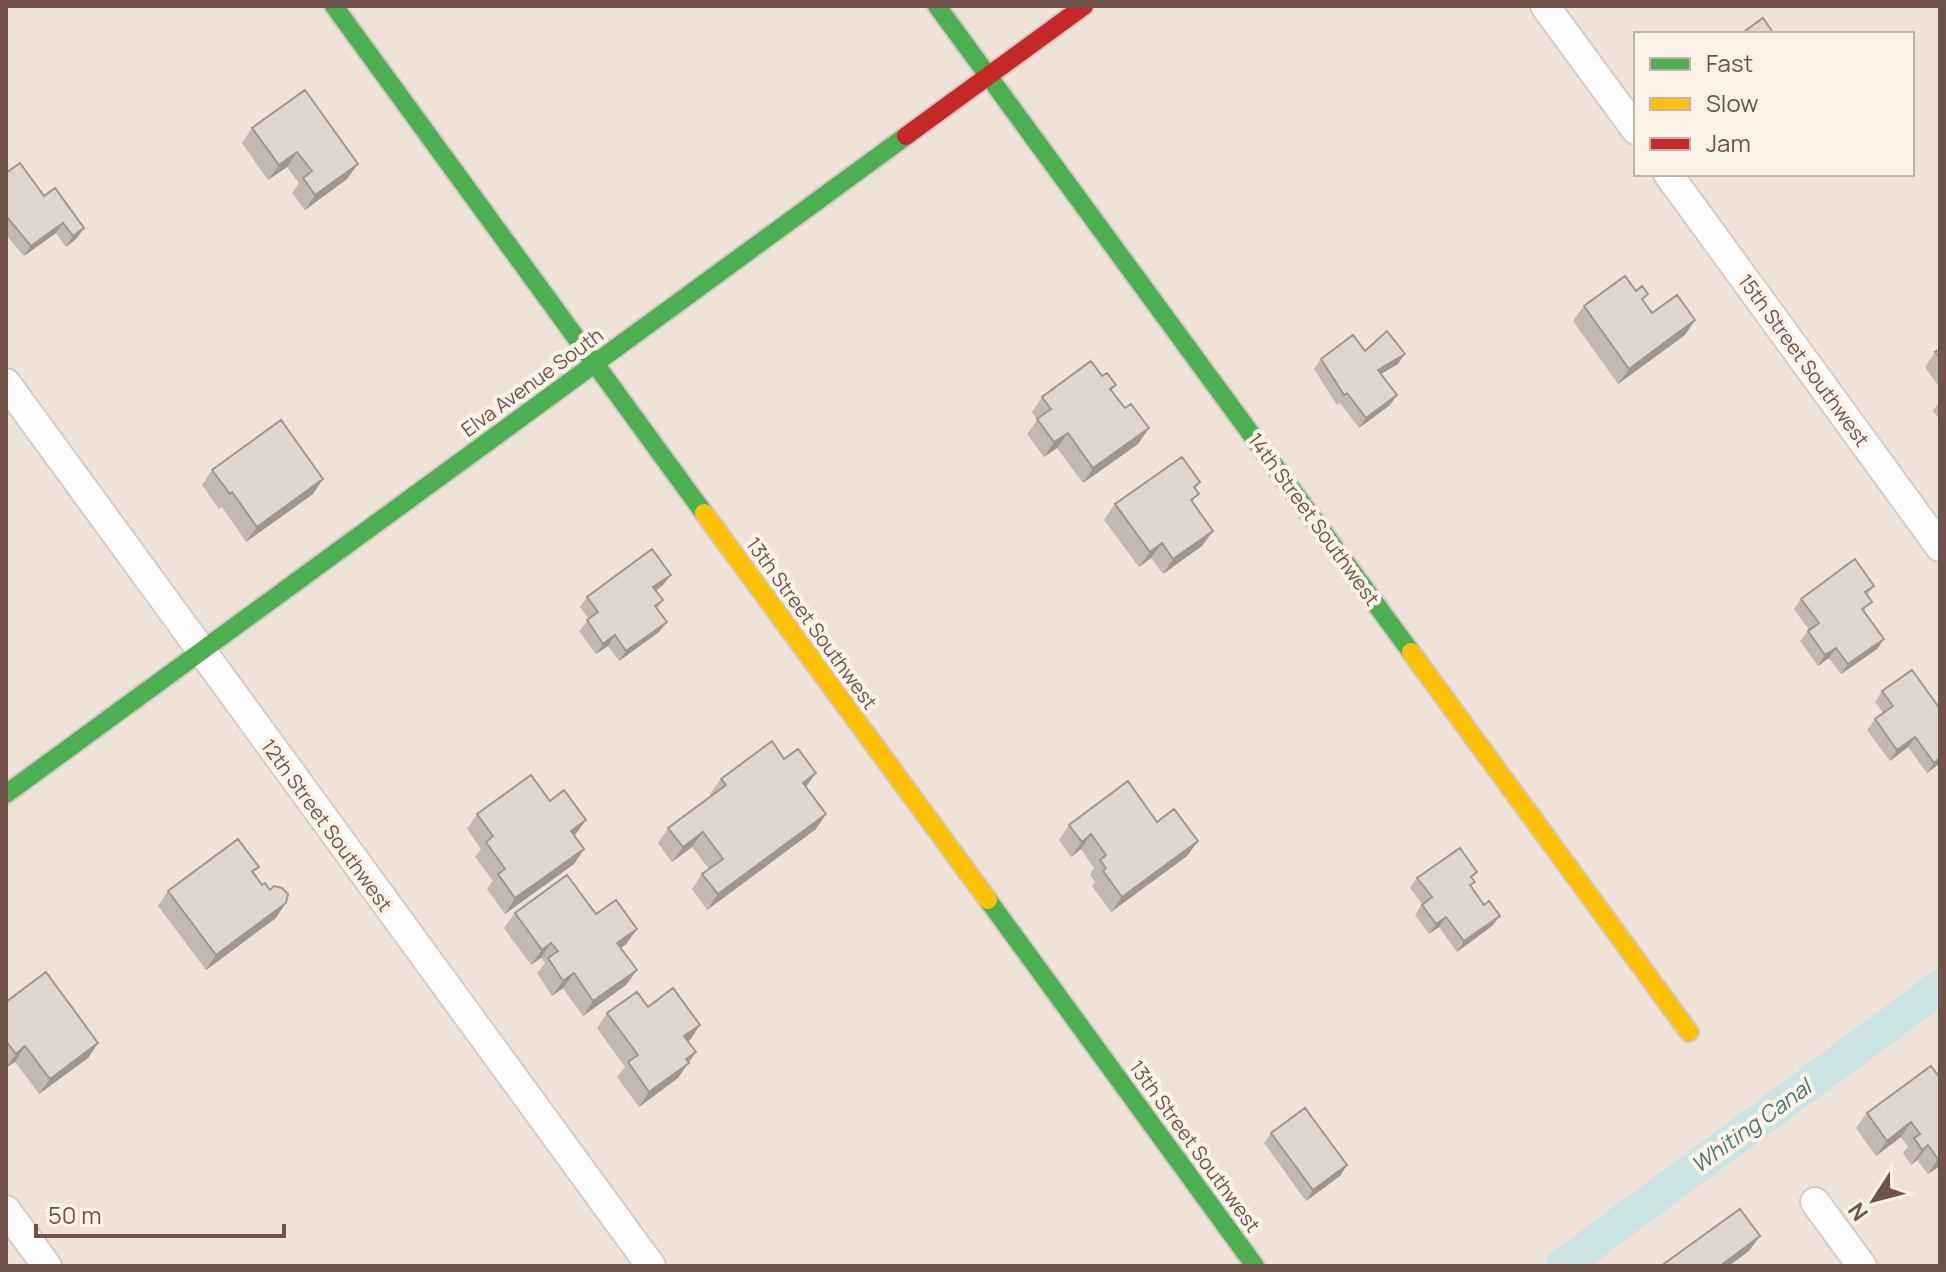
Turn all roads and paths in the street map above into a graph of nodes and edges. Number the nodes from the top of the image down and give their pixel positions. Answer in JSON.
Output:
{"nodes":[{"id":1,"x":334,"y":6,"type":"edge"},
{"id":2,"x":937,"y":6,"type":"edge"},
{"id":3,"x":1084,"y":6,"type":"edge"},
{"id":4,"x":1545,"y":6,"type":"edge"},
{"id":5,"x":990,"y":75,"type":"junction"},
{"id":6,"x":1634,"y":127,"type":"edge"},
{"id":7,"x":1669,"y":176,"type":"edge"},
{"id":8,"x":593,"y":364,"type":"junction"},
{"id":9,"x":6,"y":383,"type":"edge"},
{"id":10,"x":1940,"y":547,"type":"edge"},
{"id":11,"x":200,"y":652,"type":"junction"},
{"id":12,"x":6,"y":794,"type":"edge"},
{"id":13,"x":1689,"y":1032,"type":"dead end"},
{"id":14,"x":1815,"y":1202,"type":"dead end"},
{"id":15,"x":6,"y":1210,"type":"edge"},
{"id":16,"x":47,"y":1266,"type":"edge"},
{"id":17,"x":651,"y":1266,"type":"edge"},
{"id":18,"x":1255,"y":1266,"type":"edge"},
{"id":19,"x":1862,"y":1266,"type":"edge"}],
"edges":[{"from":1,"to":8,"type":"street","name":"13th Street Southwest"},
{"from":2,"to":5,"type":"street","name":"14th Street Southwest"},
{"from":3,"to":5,"type":"street","name":"Elva Avenue South"},
{"from":4,"to":6,"type":"street"},
{"from":5,"to":8,"type":"street","name":"Elva Avenue South"},
{"from":5,"to":13,"type":"street","name":"14th Street Southwest"},
{"from":7,"to":10,"type":"street","name":"15th Street Southwest"},
{"from":8,"to":11,"type":"street","name":"Elva Avenue South"},
{"from":8,"to":18,"type":"street","name":"13th Street Southwest"},
{"from":9,"to":11,"type":"street","name":"12th Street Southwest"},
{"from":11,"to":12,"type":"street","name":"Elva Avenue South"},
{"from":11,"to":17,"type":"street","name":"12th Street Southwest"},
{"from":14,"to":19,"type":"street"},
{"from":15,"to":16,"type":"street"}]}
